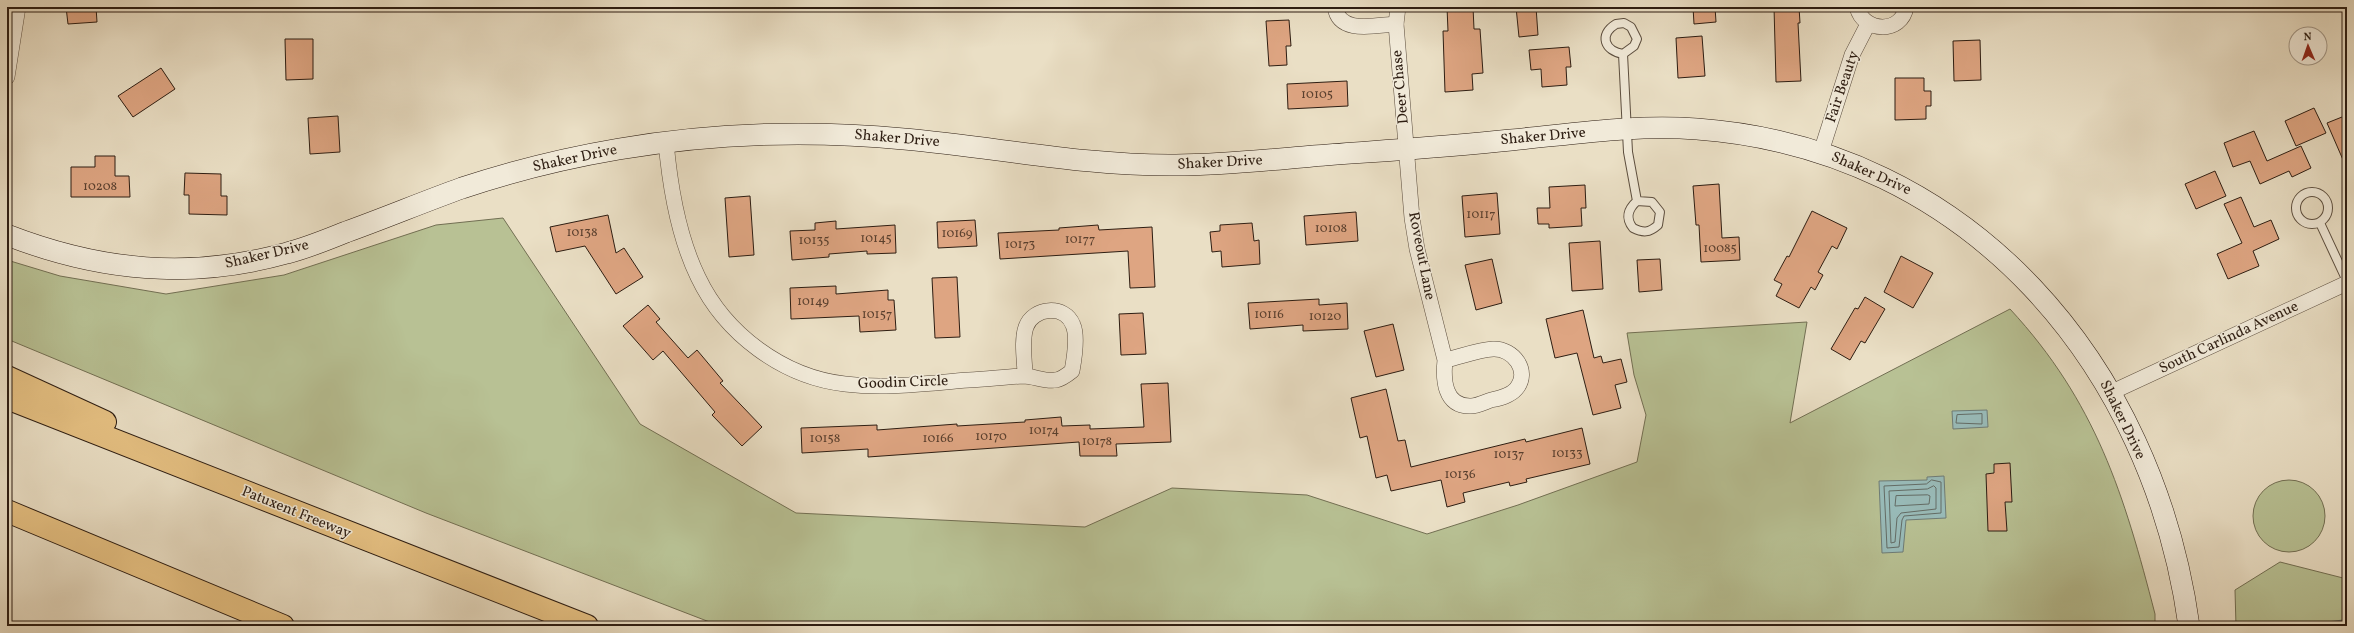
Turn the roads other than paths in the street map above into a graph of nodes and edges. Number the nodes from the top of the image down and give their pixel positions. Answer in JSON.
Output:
{"nodes":[{"id":1,"x":18,"y":7,"type":"edge"},
{"id":2,"x":1335,"y":7,"type":"edge"},
{"id":3,"x":1398,"y":7,"type":"edge"},
{"id":4,"x":1856,"y":7,"type":"edge"},
{"id":5,"x":1906,"y":7,"type":"edge"},
{"id":6,"x":1396,"y":24,"type":"junction"},
{"id":7,"x":1868,"y":24,"type":"junction"},
{"id":8,"x":1623,"y":54,"type":"dead end"},
{"id":9,"x":7,"y":76,"type":"edge"},
{"id":10,"x":1627,"y":129,"type":"junction"},
{"id":11,"x":666,"y":142,"type":"junction"},
{"id":12,"x":1406,"y":150,"type":"junction"},
{"id":13,"x":1821,"y":152,"type":"junction"},
{"id":14,"x":1637,"y":201,"type":"junction"},
{"id":15,"x":2320,"y":223,"type":"junction"},
{"id":16,"x":7,"y":235,"type":"edge"},
{"id":17,"x":2347,"y":282,"type":"edge"},
{"id":18,"x":1445,"y":360,"type":"junction"},
{"id":19,"x":1025,"y":376,"type":"junction"},
{"id":20,"x":7,"y":377,"type":"edge"},
{"id":21,"x":2112,"y":392,"type":"junction"},
{"id":22,"x":7,"y":398,"type":"edge"},
{"id":23,"x":7,"y":511,"type":"edge"},
{"id":24,"x":7,"y":526,"type":"edge"},
{"id":25,"x":356,"y":537,"type":"junction"},
{"id":26,"x":225,"y":601,"type":"junction"},
{"id":27,"x":283,"y":626,"type":"edge"},
{"id":28,"x":586,"y":626,"type":"edge"},
{"id":29,"x":2189,"y":626,"type":"edge"}],
"edges":[{"from":1,"to":9,"type":"street"},
{"from":2,"to":6,"type":"street"},
{"from":3,"to":6,"type":"street","name":"Deer Chase"},
{"from":4,"to":7,"type":"street"},
{"from":5,"to":7,"type":"street"},
{"from":6,"to":12,"type":"street","name":"Deer Chase"},
{"from":7,"to":13,"type":"street","name":"Fair Beauty"},
{"from":8,"to":10,"type":"lane"},
{"from":10,"to":12,"type":"street","name":"Shaker Drive"},
{"from":10,"to":13,"type":"street","name":"Shaker Drive"},
{"from":10,"to":14,"type":"lane"},
{"from":11,"to":12,"type":"street","name":"Shaker Drive"},
{"from":11,"to":16,"type":"street","name":"Shaker Drive"},
{"from":11,"to":19,"type":"street","name":"Goodin Circle"},
{"from":12,"to":18,"type":"street","name":"Roveout Lane"},
{"from":13,"to":21,"type":"street","name":"Shaker Drive"},
{"from":14,"to":14,"type":"lane"},
{"from":15,"to":15,"type":"lane"},
{"from":15,"to":17,"type":"lane"},
{"from":17,"to":21,"type":"street","name":"South Carlinda Avenue"},
{"from":18,"to":18,"type":"street","name":"Roveout Lane"},
{"from":19,"to":19,"type":"street","name":"Goodin Circle"},
{"from":20,"to":25,"type":"highway"},
{"from":21,"to":29,"type":"street","name":"Shaker Drive"},
{"from":22,"to":25,"type":"highway","name":"Patuxent Freeway"},
{"from":23,"to":26,"type":"highway"},
{"from":24,"to":26,"type":"highway"},
{"from":25,"to":28,"type":"highway","name":"Patuxent Freeway"},
{"from":26,"to":27,"type":"highway"}]}
